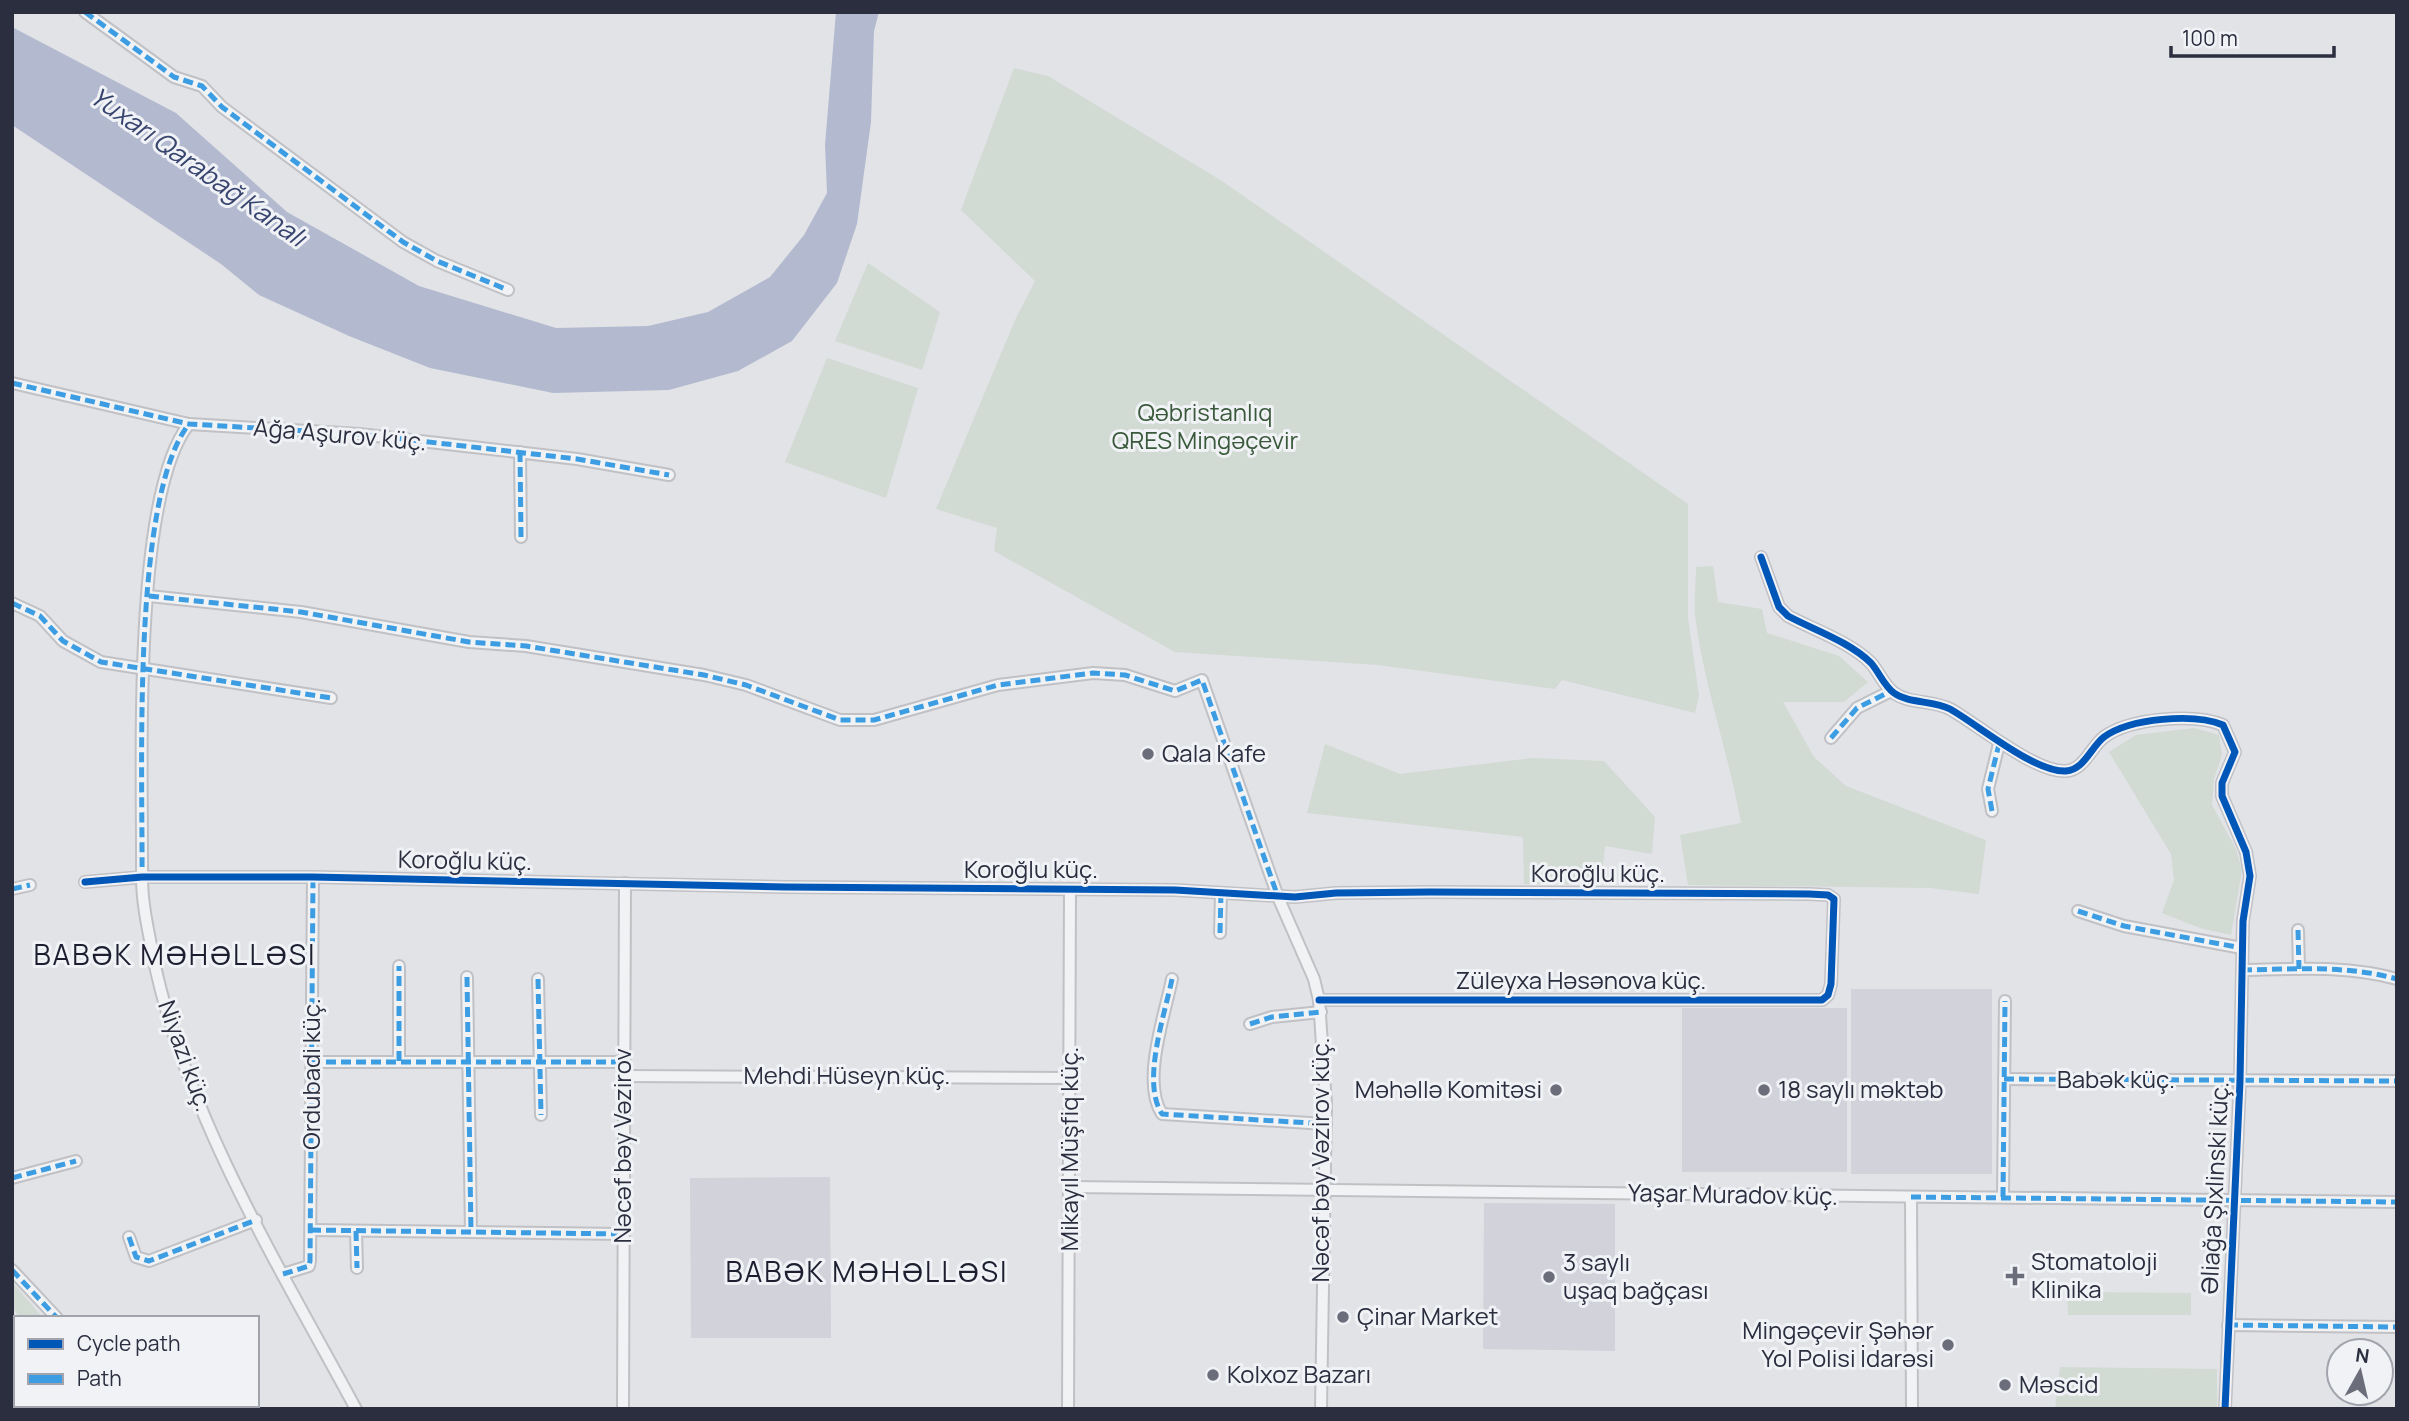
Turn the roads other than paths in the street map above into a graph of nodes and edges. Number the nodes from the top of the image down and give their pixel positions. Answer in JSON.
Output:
{"nodes":[{"id":1,"x":85,"y":12,"type":"edge"},
{"id":2,"x":508,"y":290,"type":"dead end"},
{"id":3,"x":12,"y":383,"type":"edge"},
{"id":4,"x":189,"y":424,"type":"junction"},
{"id":5,"x":520,"y":452,"type":"junction"},
{"id":6,"x":669,"y":475,"type":"dead end"},
{"id":7,"x":521,"y":537,"type":"dead end"},
{"id":8,"x":1761,"y":557,"type":"dead end"},
{"id":9,"x":149,"y":596,"type":"junction"},
{"id":10,"x":12,"y":603,"type":"edge"},
{"id":11,"x":145,"y":670,"type":"junction"},
{"id":12,"x":1891,"y":691,"type":"junction"},
{"id":13,"x":331,"y":698,"type":"dead end"},
{"id":14,"x":1831,"y":738,"type":"dead end"},
{"id":15,"x":1999,"y":744,"type":"junction"},
{"id":16,"x":1992,"y":811,"type":"dead end"},
{"id":17,"x":142,"y":877,"type":"junction"},
{"id":18,"x":313,"y":877,"type":"junction"},
{"id":19,"x":85,"y":882,"type":"dead end"},
{"id":20,"x":625,"y":883,"type":"junction"},
{"id":21,"x":30,"y":885,"type":"dead end"},
{"id":22,"x":12,"y":889,"type":"edge"},
{"id":23,"x":1070,"y":889,"type":"junction"},
{"id":24,"x":1221,"y":893,"type":"junction"},
{"id":25,"x":1278,"y":897,"type":"junction"},
{"id":26,"x":2078,"y":911,"type":"dead end"},
{"id":27,"x":2298,"y":930,"type":"dead end"},
{"id":28,"x":1220,"y":933,"type":"dead end"},
{"id":29,"x":2242,"y":948,"type":"junction"},
{"id":30,"x":399,"y":966,"type":"dead end"},
{"id":31,"x":2299,"y":969,"type":"junction"},
{"id":32,"x":2242,"y":970,"type":"junction"},
{"id":33,"x":467,"y":977,"type":"dead end"},
{"id":34,"x":538,"y":979,"type":"dead end"},
{"id":35,"x":1172,"y":979,"type":"dead end"},
{"id":36,"x":2397,"y":979,"type":"edge"},
{"id":37,"x":1831,"y":984,"type":"joint"},
{"id":38,"x":2005,"y":1001,"type":"dead end"},
{"id":39,"x":1320,"y":1006,"type":"junction"},
{"id":40,"x":1250,"y":1024,"type":"dead end"},
{"id":41,"x":399,"y":1061,"type":"junction"},
{"id":42,"x":311,"y":1062,"type":"junction"},
{"id":43,"x":468,"y":1062,"type":"junction"},
{"id":44,"x":539,"y":1062,"type":"junction"},
{"id":45,"x":623,"y":1062,"type":"junction"},
{"id":46,"x":622,"y":1076,"type":"junction"},
{"id":47,"x":1071,"y":1078,"type":"junction"},
{"id":48,"x":2004,"y":1079,"type":"junction"},
{"id":49,"x":2240,"y":1081,"type":"junction"},
{"id":50,"x":2397,"y":1081,"type":"edge"},
{"id":51,"x":541,"y":1115,"type":"dead end"},
{"id":52,"x":1326,"y":1124,"type":"junction"},
{"id":53,"x":76,"y":1161,"type":"dead end"},
{"id":54,"x":12,"y":1178,"type":"edge"},
{"id":55,"x":1070,"y":1186,"type":"junction"},
{"id":56,"x":1323,"y":1190,"type":"junction"},
{"id":57,"x":1911,"y":1196,"type":"junction"},
{"id":58,"x":2003,"y":1198,"type":"junction"},
{"id":59,"x":2234,"y":1200,"type":"junction"},
{"id":60,"x":2397,"y":1202,"type":"edge"},
{"id":61,"x":256,"y":1220,"type":"junction"},
{"id":62,"x":311,"y":1230,"type":"junction"},
{"id":63,"x":356,"y":1231,"type":"junction"},
{"id":64,"x":471,"y":1232,"type":"junction"},
{"id":65,"x":623,"y":1234,"type":"junction"},
{"id":66,"x":129,"y":1237,"type":"dead end"},
{"id":67,"x":357,"y":1268,"type":"dead end"},
{"id":68,"x":12,"y":1270,"type":"edge"},
{"id":69,"x":284,"y":1274,"type":"junction"},
{"id":70,"x":55,"y":1316,"type":"edge"},
{"id":71,"x":2228,"y":1325,"type":"junction"},
{"id":72,"x":2397,"y":1326,"type":"edge"},
{"id":73,"x":356,"y":1409,"type":"edge"},
{"id":74,"x":623,"y":1409,"type":"edge"},
{"id":75,"x":1068,"y":1409,"type":"edge"},
{"id":76,"x":1321,"y":1409,"type":"edge"},
{"id":77,"x":1912,"y":1409,"type":"edge"},
{"id":78,"x":2225,"y":1409,"type":"edge"}],
"edges":[{"from":1,"to":2,"type":"street"},
{"from":3,"to":4,"type":"street","name":"Ağa Aşurov küç."},
{"from":4,"to":5,"type":"street","name":"Ağa Aşurov küç."},
{"from":4,"to":9,"type":"street","name":"Niyazi küç."},
{"from":5,"to":6,"type":"street","name":"Ağa Aşurov küç."},
{"from":5,"to":7,"type":"street"},
{"from":8,"to":12,"type":"street"},
{"from":9,"to":11,"type":"street","name":"Niyazi küç."},
{"from":9,"to":25,"type":"street","name":"Nəcəf bəy Vəzirov küç."},
{"from":10,"to":11,"type":"street"},
{"from":11,"to":13,"type":"street"},
{"from":11,"to":17,"type":"street","name":"Niyazi küç."},
{"from":12,"to":14,"type":"street"},
{"from":12,"to":15,"type":"street"},
{"from":15,"to":16,"type":"street"},
{"from":15,"to":29,"type":"street","name":"Əliağa Şıxlinski küç."},
{"from":17,"to":18,"type":"street","name":"Koroğlu küç."},
{"from":17,"to":19,"type":"street","name":"Koroğlu küç."},
{"from":17,"to":61,"type":"street","name":"Niyazi küç."},
{"from":18,"to":20,"type":"street","name":"Koroğlu küç."},
{"from":18,"to":42,"type":"street","name":"Ordubadi küç."},
{"from":20,"to":23,"type":"street","name":"Koroğlu küç."},
{"from":20,"to":45,"type":"street","name":"Nəcəf bəy Vəzirov"},
{"from":21,"to":22,"type":"street"},
{"from":23,"to":24,"type":"street","name":"Koroğlu küç."},
{"from":23,"to":47,"type":"street","name":"Mikayıl Müşfiq küç."},
{"from":24,"to":25,"type":"street","name":"Koroğlu küç."},
{"from":24,"to":28,"type":"street"},
{"from":25,"to":37,"type":"street","name":"Koroğlu küç."},
{"from":25,"to":39,"type":"street","name":"Nəcəf bəy Vəzirov küç."},
{"from":26,"to":29,"type":"street"},
{"from":27,"to":31,"type":"street"},
{"from":29,"to":32,"type":"street","name":"Əliağa Şıxlinski küç."},
{"from":30,"to":41,"type":"street"},
{"from":31,"to":32,"type":"street"},
{"from":31,"to":36,"type":"street"},
{"from":32,"to":49,"type":"street","name":"Əliağa Şıxlinski küç."},
{"from":33,"to":43,"type":"street"},
{"from":34,"to":44,"type":"street"},
{"from":35,"to":52,"type":"street"},
{"from":37,"to":39,"type":"street","name":"Züleyxa Həsənova küç."},
{"from":38,"to":48,"type":"street"},
{"from":39,"to":40,"type":"street"},
{"from":39,"to":52,"type":"street","name":"Nəcəf bəy Vəzirov küç."},
{"from":41,"to":42,"type":"street"},
{"from":41,"to":43,"type":"street"},
{"from":42,"to":62,"type":"street","name":"Ordubadi küç."},
{"from":43,"to":44,"type":"street"},
{"from":43,"to":64,"type":"street"},
{"from":44,"to":45,"type":"street"},
{"from":44,"to":51,"type":"street"},
{"from":45,"to":46,"type":"street","name":"Nəcəf bəy Vəzirov"},
{"from":46,"to":47,"type":"street","name":"Mehdi Hüseyn küç."},
{"from":46,"to":65,"type":"street","name":"Nəcəf bəy Vəzirov"},
{"from":47,"to":55,"type":"street","name":"Mikayıl Müşfiq küç."},
{"from":48,"to":49,"type":"street","name":"Babək küç."},
{"from":48,"to":58,"type":"street"},
{"from":49,"to":50,"type":"street","name":"Babək küç."},
{"from":49,"to":59,"type":"street","name":"Əliağa Şıxlinski küç."},
{"from":52,"to":56,"type":"street","name":"Nəcəf bəy Vəzirov küç."},
{"from":53,"to":54,"type":"street"},
{"from":55,"to":56,"type":"street","name":"Yaşar Muradov küç."},
{"from":55,"to":75,"type":"street","name":"Mikayıl Müşfiq küç."},
{"from":56,"to":57,"type":"street","name":"Yaşar Muradov küç."},
{"from":56,"to":76,"type":"street","name":"Nəcəf bəy Vəzirov küç."},
{"from":57,"to":58,"type":"street","name":"Yaşar Muradov küç."},
{"from":57,"to":77,"type":"street"},
{"from":58,"to":59,"type":"street","name":"Yaşar Muradov küç."},
{"from":59,"to":60,"type":"street","name":"Yaşar Muradov küç."},
{"from":59,"to":71,"type":"street","name":"Əliağa Şıxlinski küç."},
{"from":61,"to":66,"type":"street"},
{"from":61,"to":69,"type":"street","name":"Niyazi küç."},
{"from":62,"to":63,"type":"street"},
{"from":62,"to":69,"type":"street","name":"Ordubadi küç."},
{"from":63,"to":64,"type":"street"},
{"from":63,"to":67,"type":"street"},
{"from":64,"to":65,"type":"street"},
{"from":65,"to":74,"type":"street","name":"Nəcəf bəy Vəzirov"},
{"from":68,"to":70,"type":"street"},
{"from":69,"to":73,"type":"street","name":"Niyazi küç."},
{"from":71,"to":72,"type":"street"},
{"from":71,"to":78,"type":"street","name":"Əliağa Şıxlinski küç."}]}
